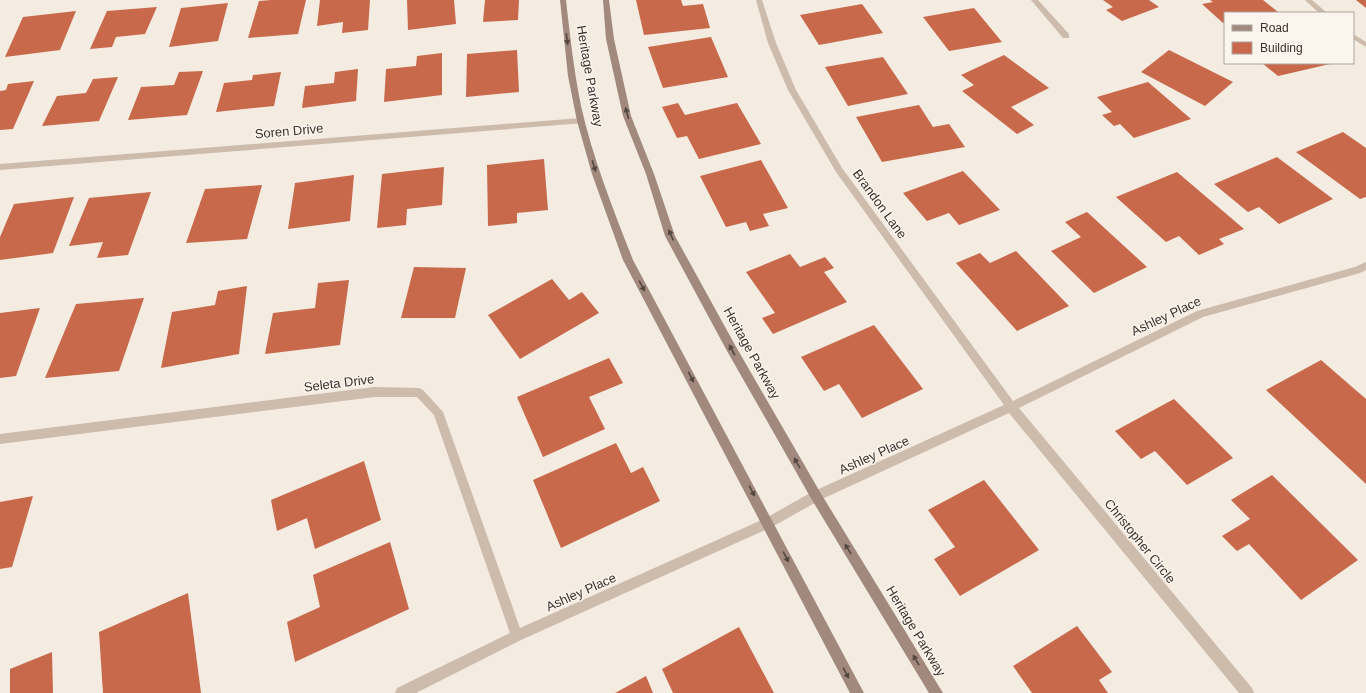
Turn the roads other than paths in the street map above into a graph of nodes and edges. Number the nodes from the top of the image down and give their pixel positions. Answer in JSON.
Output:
{"nodes":[{"id":1,"x":563,"y":0,"type":"edge"},
{"id":2,"x":606,"y":0,"type":"edge"},
{"id":3,"x":759,"y":0,"type":"edge"},
{"id":4,"x":1034,"y":0,"type":"edge"},
{"id":5,"x":1308,"y":0,"type":"edge"},
{"id":6,"x":1322,"y":12,"type":"edge"},
{"id":7,"x":1066,"y":36,"type":"dead end"},
{"id":8,"x":1354,"y":37,"type":"edge"},
{"id":9,"x":1366,"y":45,"type":"edge"},
{"id":10,"x":581,"y":121,"type":"junction"},
{"id":11,"x":0,"y":167,"type":"edge"},
{"id":12,"x":1366,"y":266,"type":"edge"},
{"id":13,"x":1011,"y":407,"type":"junction"},
{"id":14,"x":0,"y":439,"type":"edge"},
{"id":15,"x":816,"y":496,"type":"junction"},
{"id":16,"x":768,"y":523,"type":"junction"},
{"id":17,"x":517,"y":636,"type":"junction"},
{"id":18,"x":402,"y":693,"type":"edge"},
{"id":19,"x":857,"y":693,"type":"edge"},
{"id":20,"x":936,"y":693,"type":"edge"},
{"id":21,"x":1247,"y":693,"type":"edge"}],
"edges":[{"from":1,"to":10,"type":"main road","name":"Heritage Parkway","one_way":true},
{"from":15,"to":2,"type":"main road","name":"Heritage Parkway","one_way":true},
{"from":3,"to":13,"type":"street","name":"Brandon Lane"},
{"from":4,"to":7,"type":"street"},
{"from":5,"to":6,"type":"street"},
{"from":8,"to":9,"type":"street"},
{"from":10,"to":11,"type":"street","name":"Soren Drive"},
{"from":10,"to":16,"type":"main road","name":"Heritage Parkway","one_way":true},
{"from":12,"to":13,"type":"street","name":"Ashley Place"},
{"from":13,"to":15,"type":"street","name":"Ashley Place"},
{"from":13,"to":21,"type":"street","name":"Christopher Circle"},
{"from":14,"to":17,"type":"street","name":"Seleta Drive"},
{"from":15,"to":16,"type":"street","name":"Ashley Place"},
{"from":20,"to":15,"type":"main road","name":"Heritage Parkway","one_way":true},
{"from":16,"to":17,"type":"street","name":"Ashley Place"},
{"from":16,"to":19,"type":"main road","name":"Heritage Parkway","one_way":true},
{"from":17,"to":18,"type":"street","name":"Ashley Place"}]}
